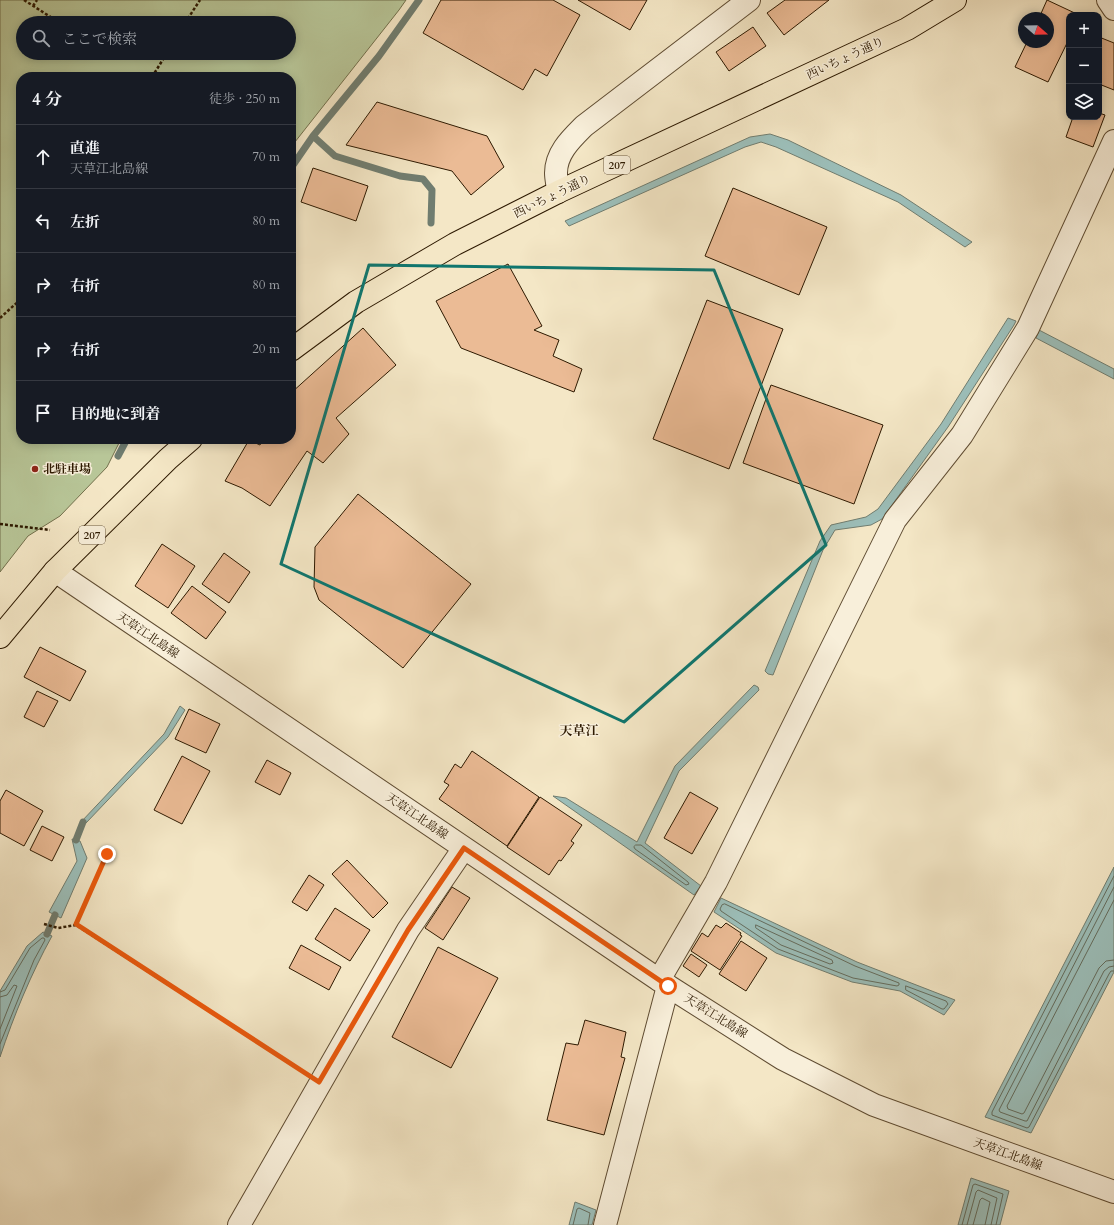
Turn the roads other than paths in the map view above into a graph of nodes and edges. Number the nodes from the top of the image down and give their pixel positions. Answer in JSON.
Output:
{"nodes":[{"id":1,"x":748,"y":0,"type":"edge"},
{"id":2,"x":955,"y":0,"type":"edge"},
{"id":3,"x":1108,"y":0,"type":"edge"},
{"id":4,"x":1114,"y":9,"type":"edge"},
{"id":5,"x":1114,"y":141,"type":"edge"},
{"id":6,"x":558,"y":192,"type":"junction"},
{"id":7,"x":296,"y":346,"type":"edge"},
{"id":8,"x":185,"y":444,"type":"edge"},
{"id":9,"x":55,"y":571,"type":"junction"},
{"id":10,"x":0,"y":637,"type":"edge"},
{"id":11,"x":464,"y":848,"type":"junction"},
{"id":12,"x":663,"y":983,"type":"junction"},
{"id":13,"x":1114,"y":1192,"type":"edge"},
{"id":14,"x":239,"y":1225,"type":"edge"},
{"id":15,"x":605,"y":1225,"type":"edge"}],
"edges":[{"from":1,"to":6,"type":"street"},
{"from":2,"to":6,"type":"highway","name":"西いちょう通り","number":"207"},
{"from":3,"to":4,"type":"street"},
{"from":5,"to":12,"type":"street"},
{"from":6,"to":7,"type":"highway","name":"西いちょう通り","number":"207"},
{"from":8,"to":9,"type":"highway","number":"207"},
{"from":9,"to":10,"type":"highway","number":"207"},
{"from":9,"to":11,"type":"street","name":"天草江北島線"},
{"from":11,"to":12,"type":"street","name":"天草江北島線"},
{"from":11,"to":14,"type":"street"},
{"from":12,"to":13,"type":"street","name":"天草江北島線"},
{"from":12,"to":15,"type":"street"}]}
